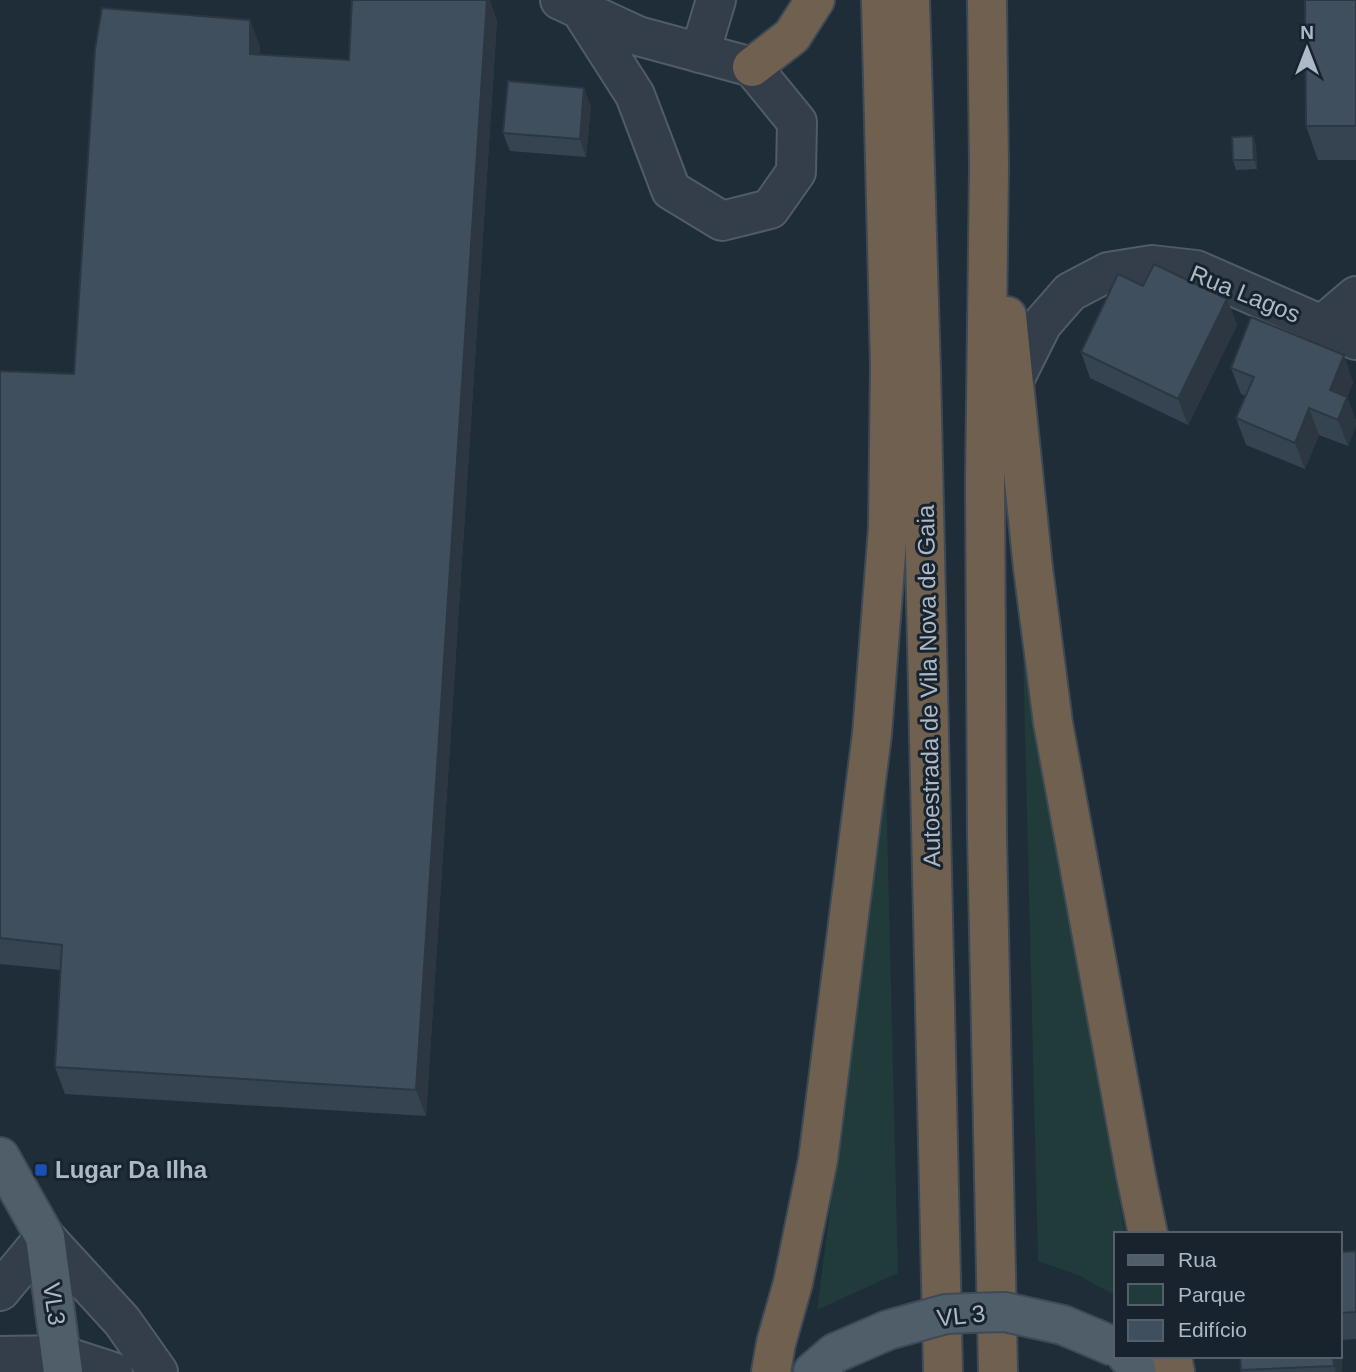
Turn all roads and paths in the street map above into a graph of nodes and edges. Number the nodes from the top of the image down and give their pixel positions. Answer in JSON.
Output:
{"nodes":[{"id":1,"x":716,"y":0,"type":"edge"},
{"id":2,"x":815,"y":0,"type":"edge"},
{"id":3,"x":881,"y":0,"type":"edge"},
{"id":4,"x":911,"y":0,"type":"edge"},
{"id":5,"x":987,"y":0,"type":"edge"},
{"id":6,"x":570,"y":5,"type":"edge"},
{"id":7,"x":700,"y":53,"type":"junction"},
{"id":8,"x":752,"y":66,"type":"junction"},
{"id":9,"x":989,"y":167,"type":"junction"},
{"id":10,"x":1356,"y":296,"type":"edge"},
{"id":11,"x":1339,"y":333,"type":"edge"},
{"id":12,"x":1015,"y":378,"type":"junction"},
{"id":13,"x":0,"y":1157,"type":"edge"},
{"id":14,"x":1148,"y":1232,"type":"edge"},
{"id":15,"x":45,"y":1237,"type":"junction"},
{"id":16,"x":0,"y":1291,"type":"edge"},
{"id":17,"x":1114,"y":1348,"type":"edge"},
{"id":18,"x":0,"y":1356,"type":"edge"},
{"id":19,"x":1130,"y":1358,"type":"edge"},
{"id":20,"x":824,"y":1363,"type":"edge"},
{"id":21,"x":62,"y":1364,"type":"edge"},
{"id":22,"x":114,"y":1372,"type":"edge"},
{"id":23,"x":158,"y":1372,"type":"edge"},
{"id":24,"x":771,"y":1372,"type":"edge"},
{"id":25,"x":943,"y":1372,"type":"edge"},
{"id":26,"x":998,"y":1372,"type":"edge"},
{"id":27,"x":1148,"y":1372,"type":"edge"}],
"edges":[{"from":1,"to":7,"type":"street"},
{"from":2,"to":8,"type":"highway"},
{"from":3,"to":24,"type":"highway"},
{"from":4,"to":25,"type":"highway","name":"Autoestrada de Vila Nova de Gaia"},
{"from":5,"to":9,"type":"highway"},
{"from":6,"to":7,"type":"street"},
{"from":6,"to":8,"type":"street"},
{"from":7,"to":8,"type":"street"},
{"from":9,"to":12,"type":"highway"},
{"from":9,"to":26,"type":"highway"},
{"from":10,"to":11,"type":"street"},
{"from":11,"to":12,"type":"street","name":"Rua Lagos"},
{"from":12,"to":14,"type":"highway"},
{"from":13,"to":15,"type":"main road"},
{"from":15,"to":16,"type":"street"},
{"from":15,"to":21,"type":"main road","name":"VL3"},
{"from":15,"to":23,"type":"street"},
{"from":17,"to":20,"type":"main road","name":"VL 3","bridge":true},
{"from":18,"to":21,"type":"street"},
{"from":19,"to":27,"type":"main road","name":"VL 3"},
{"from":21,"to":22,"type":"street"}]}
